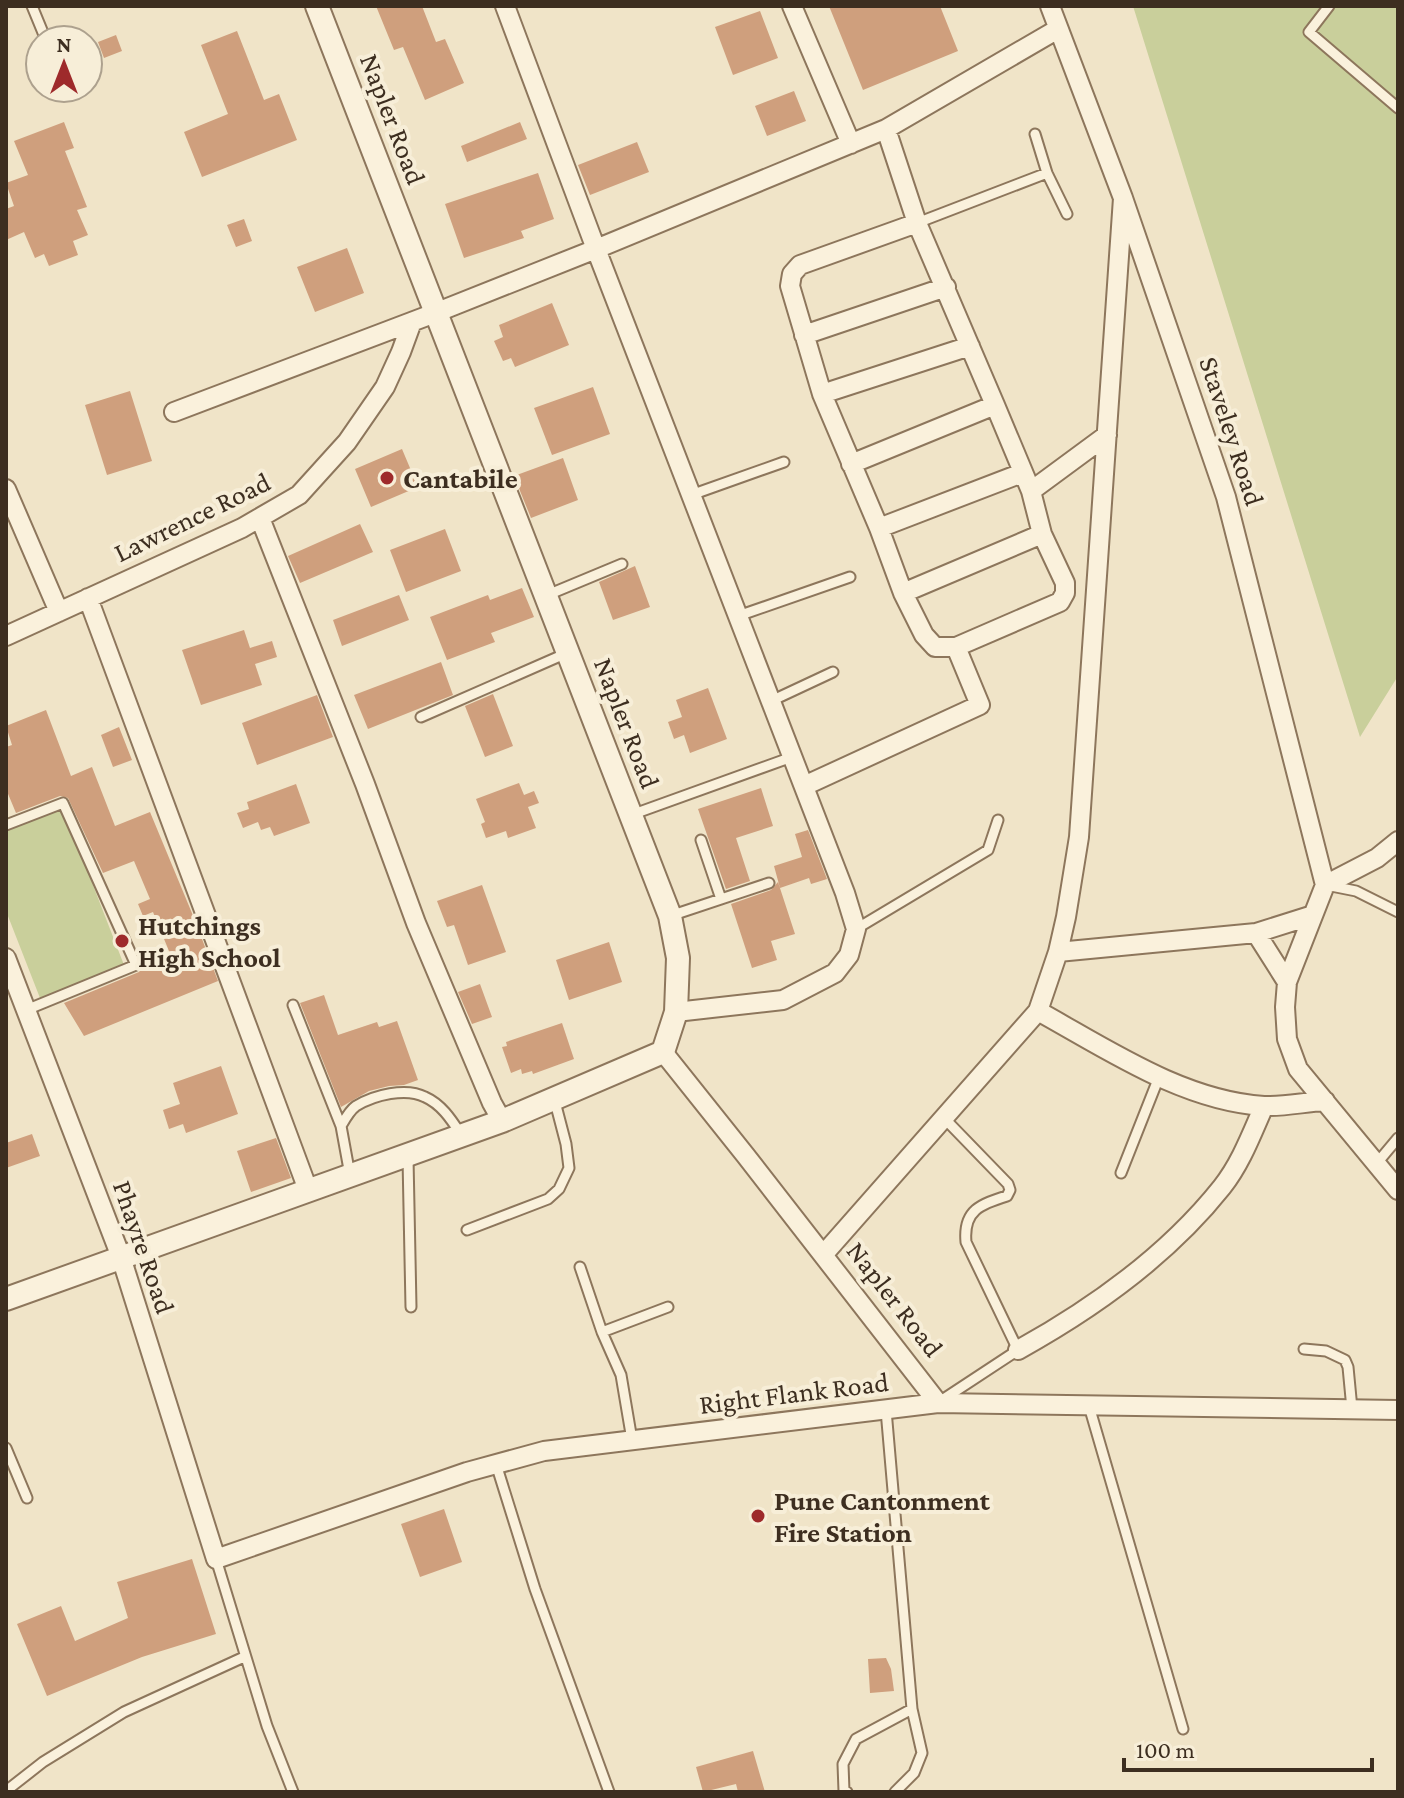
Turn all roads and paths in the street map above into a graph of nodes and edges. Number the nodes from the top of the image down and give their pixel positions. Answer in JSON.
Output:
{"nodes":[{"id":1,"x":317,"y":6,"type":"edge"},
{"id":2,"x":505,"y":6,"type":"edge"},
{"id":3,"x":792,"y":6,"type":"edge"},
{"id":4,"x":1050,"y":6,"type":"edge"},
{"id":5,"x":1329,"y":6,"type":"edge"},
{"id":6,"x":1058,"y":29,"type":"junction"},
{"id":7,"x":1398,"y":108,"type":"edge"},
{"id":8,"x":886,"y":129,"type":"junction"},
{"id":9,"x":1035,"y":134,"type":"dead end"},
{"id":10,"x":851,"y":144,"type":"junction"},
{"id":11,"x":1047,"y":173,"type":"junction"},
{"id":12,"x":1123,"y":198,"type":"junction"},
{"id":13,"x":1067,"y":214,"type":"dead end"},
{"id":14,"x":917,"y":223,"type":"junction"},
{"id":15,"x":596,"y":249,"type":"junction"},
{"id":16,"x":946,"y":287,"type":"junction"},
{"id":17,"x":435,"y":313,"type":"junction"},
{"id":18,"x":412,"y":322,"type":"junction"},
{"id":19,"x":804,"y":335,"type":"junction"},
{"id":20,"x":970,"y":346,"type":"junction"},
{"id":21,"x":822,"y":394,"type":"junction"},
{"id":22,"x":995,"y":405,"type":"junction"},
{"id":23,"x":174,"y":412,"type":"dead end"},
{"id":24,"x":1107,"y":435,"type":"junction"},
{"id":25,"x":784,"y":462,"type":"dead end"},
{"id":26,"x":851,"y":464,"type":"junction"},
{"id":27,"x":1022,"y":473,"type":"junction"},
{"id":28,"x":6,"y":489,"type":"edge"},
{"id":29,"x":1031,"y":491,"type":"junction"},
{"id":30,"x":691,"y":495,"type":"junction"},
{"id":31,"x":260,"y":518,"type":"junction"},
{"id":32,"x":879,"y":528,"type":"junction"},
{"id":33,"x":1042,"y":534,"type":"junction"},
{"id":34,"x":622,"y":564,"type":"dead end"},
{"id":35,"x":850,"y":577,"type":"dead end"},
{"id":36,"x":903,"y":593,"type":"junction"},
{"id":37,"x":545,"y":596,"type":"junction"},
{"id":38,"x":88,"y":598,"type":"junction"},
{"id":39,"x":59,"y":612,"type":"junction"},
{"id":40,"x":738,"y":616,"type":"junction"},
{"id":41,"x":6,"y":636,"type":"edge"},
{"id":42,"x":956,"y":647,"type":"junction"},
{"id":43,"x":567,"y":653,"type":"junction"},
{"id":44,"x":833,"y":672,"type":"dead end"},
{"id":45,"x":771,"y":701,"type":"junction"},
{"id":46,"x":421,"y":717,"type":"dead end"},
{"id":47,"x":792,"y":757,"type":"junction"},
{"id":48,"x":804,"y":786,"type":"junction"},
{"id":49,"x":631,"y":815,"type":"junction"},
{"id":50,"x":998,"y":820,"type":"dead end"},
{"id":51,"x":6,"y":825,"type":"edge"},
{"id":52,"x":701,"y":840,"type":"dead end"},
{"id":53,"x":1398,"y":841,"type":"edge"},
{"id":54,"x":769,"y":883,"type":"dead end"},
{"id":55,"x":1325,"y":885,"type":"junction"},
{"id":56,"x":721,"y":899,"type":"junction"},
{"id":57,"x":1398,"y":912,"type":"edge"},
{"id":58,"x":1313,"y":915,"type":"junction"},
{"id":59,"x":670,"y":916,"type":"junction"},
{"id":60,"x":856,"y":929,"type":"junction"},
{"id":61,"x":1256,"y":933,"type":"junction"},
{"id":62,"x":1058,"y":952,"type":"junction"},
{"id":63,"x":6,"y":958,"type":"edge"},
{"id":64,"x":1287,"y":982,"type":"junction"},
{"id":65,"x":293,"y":1005,"type":"dead end"},
{"id":66,"x":26,"y":1010,"type":"junction"},
{"id":67,"x":1038,"y":1011,"type":"junction"},
{"id":68,"x":676,"y":1012,"type":"junction"},
{"id":69,"x":663,"y":1052,"type":"junction"},
{"id":70,"x":1159,"y":1077,"type":"junction"},
{"id":71,"x":554,"y":1098,"type":"junction"},
{"id":72,"x":1325,"y":1101,"type":"junction"},
{"id":73,"x":1264,"y":1106,"type":"junction"},
{"id":74,"x":945,"y":1119,"type":"junction"},
{"id":75,"x":502,"y":1121,"type":"junction"},
{"id":76,"x":341,"y":1126,"type":"junction"},
{"id":77,"x":462,"y":1135,"type":"junction"},
{"id":78,"x":1398,"y":1138,"type":"edge"},
{"id":79,"x":408,"y":1154,"type":"junction"},
{"id":80,"x":1377,"y":1163,"type":"junction"},
{"id":81,"x":1121,"y":1173,"type":"dead end"},
{"id":82,"x":350,"y":1175,"type":"junction"},
{"id":83,"x":308,"y":1190,"type":"junction"},
{"id":84,"x":1398,"y":1190,"type":"edge"},
{"id":85,"x":467,"y":1230,"type":"dead end"},
{"id":86,"x":823,"y":1255,"type":"junction"},
{"id":87,"x":121,"y":1257,"type":"junction"},
{"id":88,"x":580,"y":1267,"type":"dead end"},
{"id":89,"x":6,"y":1299,"type":"edge"},
{"id":90,"x":411,"y":1307,"type":"dead end"},
{"id":91,"x":668,"y":1307,"type":"dead end"},
{"id":92,"x":602,"y":1332,"type":"junction"},
{"id":93,"x":1304,"y":1349,"type":"dead end"},
{"id":94,"x":1018,"y":1350,"type":"junction"},
{"id":95,"x":938,"y":1403,"type":"junction"},
{"id":96,"x":1089,"y":1406,"type":"junction"},
{"id":97,"x":1352,"y":1409,"type":"junction"},
{"id":98,"x":886,"y":1410,"type":"junction"},
{"id":99,"x":1398,"y":1410,"type":"edge"},
{"id":100,"x":632,"y":1440,"type":"junction"},
{"id":101,"x":6,"y":1448,"type":"edge"},
{"id":102,"x":496,"y":1464,"type":"junction"},
{"id":103,"x":27,"y":1498,"type":"dead end"},
{"id":104,"x":216,"y":1559,"type":"junction"},
{"id":105,"x":244,"y":1657,"type":"junction"},
{"id":106,"x":912,"y":1709,"type":"junction"},
{"id":107,"x":1183,"y":1729,"type":"dead end"},
{"id":108,"x":6,"y":1791,"type":"edge"},
{"id":109,"x":293,"y":1792,"type":"edge"},
{"id":110,"x":609,"y":1792,"type":"edge"},
{"id":111,"x":847,"y":1792,"type":"edge"},
{"id":112,"x":895,"y":1792,"type":"edge"}],
"edges":[{"from":1,"to":17,"type":"street","name":"Napler Road"},
{"from":2,"to":15,"type":"street"},
{"from":3,"to":10,"type":"street"},
{"from":4,"to":6,"type":"street","name":"Staveley Road"},
{"from":5,"to":7,"type":"lane"},
{"from":6,"to":8,"type":"street"},
{"from":6,"to":12,"type":"street","name":"Staveley Road"},
{"from":8,"to":10,"type":"street"},
{"from":8,"to":14,"type":"street"},
{"from":9,"to":11,"type":"lane"},
{"from":10,"to":15,"type":"street"},
{"from":11,"to":13,"type":"lane"},
{"from":11,"to":14,"type":"lane"},
{"from":12,"to":24,"type":"street"},
{"from":12,"to":55,"type":"street","name":"Staveley Road"},
{"from":14,"to":16,"type":"street"},
{"from":14,"to":19,"type":"street"},
{"from":15,"to":17,"type":"street"},
{"from":15,"to":30,"type":"street"},
{"from":16,"to":19,"type":"street"},
{"from":16,"to":20,"type":"street"},
{"from":17,"to":18,"type":"street"},
{"from":17,"to":37,"type":"street","name":"Napler Road"},
{"from":18,"to":23,"type":"street"},
{"from":18,"to":31,"type":"street","name":"Lawrence Road"},
{"from":19,"to":21,"type":"street"},
{"from":20,"to":21,"type":"street"},
{"from":20,"to":22,"type":"street"},
{"from":21,"to":26,"type":"street"},
{"from":22,"to":26,"type":"street"},
{"from":22,"to":27,"type":"street"},
{"from":24,"to":29,"type":"street"},
{"from":24,"to":62,"type":"street"},
{"from":25,"to":30,"type":"lane"},
{"from":26,"to":32,"type":"street"},
{"from":27,"to":29,"type":"street"},
{"from":27,"to":32,"type":"street"},
{"from":28,"to":39,"type":"street"},
{"from":29,"to":33,"type":"street"},
{"from":30,"to":40,"type":"street"},
{"from":31,"to":38,"type":"street","name":"Lawrence Road"},
{"from":31,"to":75,"type":"street"},
{"from":32,"to":36,"type":"street"},
{"from":33,"to":36,"type":"street"},
{"from":33,"to":42,"type":"street"},
{"from":34,"to":37,"type":"lane"},
{"from":35,"to":40,"type":"lane"},
{"from":36,"to":42,"type":"street"},
{"from":37,"to":43,"type":"street","name":"Napler Road"},
{"from":38,"to":39,"type":"street","name":"Lawrence Road"},
{"from":38,"to":83,"type":"street"},
{"from":39,"to":41,"type":"street","name":"Lawrence Road"},
{"from":40,"to":45,"type":"street"},
{"from":42,"to":48,"type":"street"},
{"from":43,"to":46,"type":"lane"},
{"from":43,"to":49,"type":"street","name":"Napler Road"},
{"from":44,"to":45,"type":"lane"},
{"from":45,"to":47,"type":"street"},
{"from":47,"to":48,"type":"street"},
{"from":47,"to":49,"type":"lane"},
{"from":48,"to":60,"type":"street"},
{"from":49,"to":59,"type":"street","name":"Napler Road"},
{"from":50,"to":60,"type":"lane"},
{"from":51,"to":66,"type":"lane"},
{"from":52,"to":56,"type":"lane"},
{"from":53,"to":55,"type":"street"},
{"from":54,"to":56,"type":"lane"},
{"from":55,"to":57,"type":"lane"},
{"from":55,"to":58,"type":"street"},
{"from":56,"to":59,"type":"lane"},
{"from":58,"to":61,"type":"street"},
{"from":58,"to":64,"type":"street"},
{"from":59,"to":68,"type":"street","name":"Napler Road"},
{"from":60,"to":68,"type":"street"},
{"from":61,"to":62,"type":"street"},
{"from":61,"to":64,"type":"street"},
{"from":62,"to":67,"type":"street"},
{"from":63,"to":66,"type":"street","name":"Phayre Road"},
{"from":64,"to":72,"type":"street"},
{"from":65,"to":76,"type":"lane"},
{"from":66,"to":87,"type":"street","name":"Phayre Road"},
{"from":67,"to":70,"type":"street"},
{"from":67,"to":74,"type":"street"},
{"from":68,"to":69,"type":"street","name":"Napler Road"},
{"from":69,"to":71,"type":"street"},
{"from":69,"to":86,"type":"street","name":"Napler Road"},
{"from":70,"to":73,"type":"street"},
{"from":70,"to":81,"type":"lane"},
{"from":71,"to":75,"type":"street"},
{"from":71,"to":85,"type":"lane"},
{"from":72,"to":73,"type":"street"},
{"from":72,"to":80,"type":"street"},
{"from":73,"to":94,"type":"street"},
{"from":74,"to":86,"type":"street"},
{"from":74,"to":94,"type":"lane"},
{"from":75,"to":77,"type":"street"},
{"from":76,"to":77,"type":"lane"},
{"from":76,"to":82,"type":"lane"},
{"from":77,"to":79,"type":"street"},
{"from":78,"to":80,"type":"lane"},
{"from":79,"to":82,"type":"street"},
{"from":79,"to":90,"type":"lane"},
{"from":80,"to":84,"type":"street"},
{"from":82,"to":83,"type":"street"},
{"from":83,"to":87,"type":"street"},
{"from":86,"to":95,"type":"street","name":"Napler Road"},
{"from":87,"to":89,"type":"street"},
{"from":87,"to":104,"type":"street","name":"Phayre Road"},
{"from":88,"to":92,"type":"lane"},
{"from":91,"to":92,"type":"lane"},
{"from":92,"to":100,"type":"lane"},
{"from":93,"to":97,"type":"lane"},
{"from":94,"to":95,"type":"lane"},
{"from":95,"to":96,"type":"street","name":"Right Flank Road"},
{"from":95,"to":98,"type":"street","name":"Right Flank Road"},
{"from":96,"to":97,"type":"street","name":"Right Flank Road"},
{"from":96,"to":107,"type":"lane"},
{"from":97,"to":99,"type":"street","name":"Right Flank Road"},
{"from":98,"to":100,"type":"street","name":"Right Flank Road"},
{"from":98,"to":106,"type":"lane"},
{"from":100,"to":102,"type":"street","name":"Right Flank Road"},
{"from":101,"to":103,"type":"lane"},
{"from":102,"to":104,"type":"street","name":"Right Flank Road"},
{"from":102,"to":110,"type":"lane"},
{"from":104,"to":105,"type":"lane"},
{"from":105,"to":108,"type":"lane"},
{"from":105,"to":109,"type":"lane"},
{"from":106,"to":111,"type":"lane"},
{"from":106,"to":112,"type":"lane"}]}
